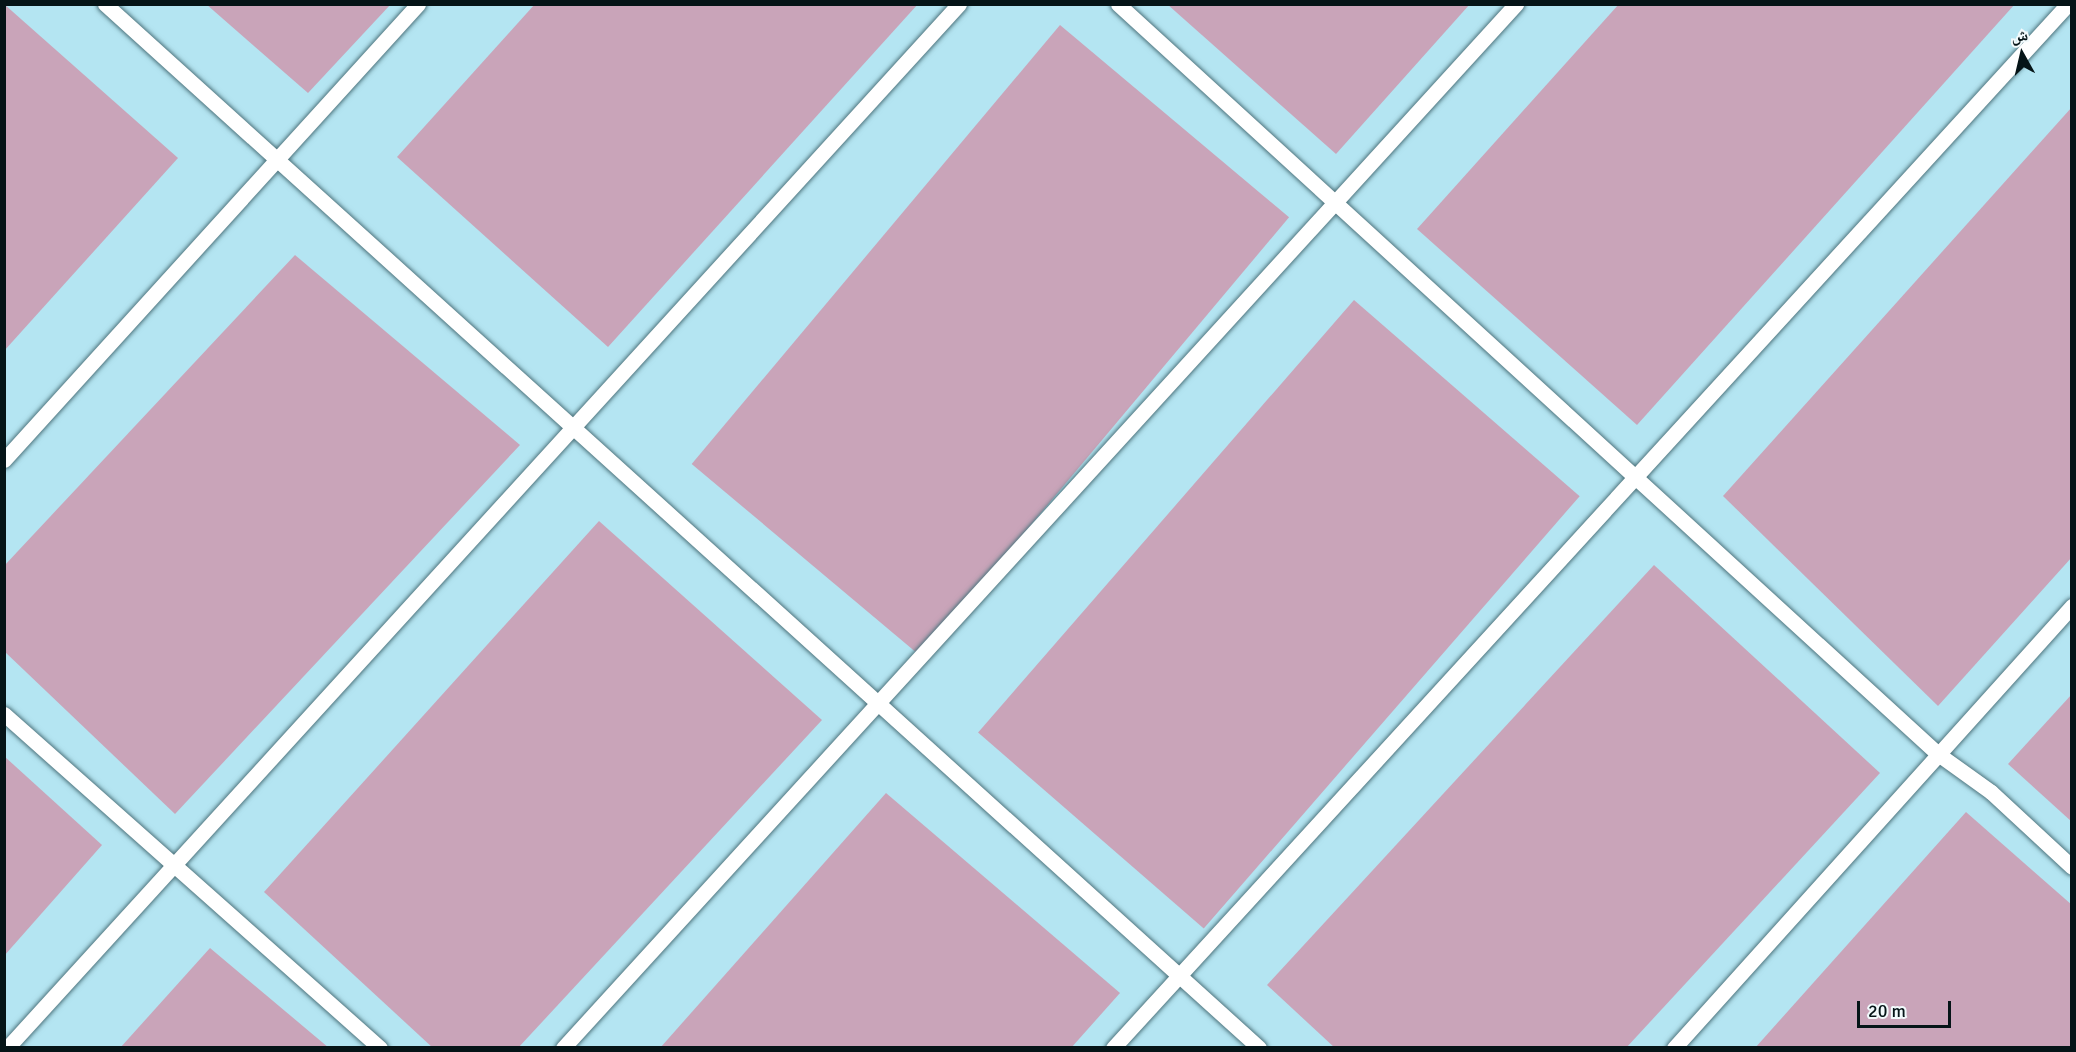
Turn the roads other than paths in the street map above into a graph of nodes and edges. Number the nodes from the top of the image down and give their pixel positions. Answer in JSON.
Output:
{"nodes":[{"id":1,"x":105,"y":4,"type":"edge"},
{"id":2,"x":418,"y":4,"type":"edge"},
{"id":3,"x":958,"y":4,"type":"edge"},
{"id":4,"x":1118,"y":4,"type":"edge"},
{"id":5,"x":1516,"y":4,"type":"edge"},
{"id":6,"x":2068,"y":4,"type":"edge"},
{"id":7,"x":277,"y":160,"type":"junction"},
{"id":8,"x":1336,"y":202,"type":"junction"},
{"id":9,"x":570,"y":426,"type":"junction"},
{"id":10,"x":4,"y":460,"type":"edge"},
{"id":11,"x":1635,"y":478,"type":"junction"},
{"id":12,"x":2072,"y":606,"type":"edge"},
{"id":13,"x":878,"y":703,"type":"junction"},
{"id":14,"x":4,"y":714,"type":"edge"},
{"id":15,"x":1938,"y":754,"type":"junction"},
{"id":16,"x":172,"y":863,"type":"junction"},
{"id":17,"x":2072,"y":867,"type":"edge"},
{"id":18,"x":1179,"y":975,"type":"junction"},
{"id":19,"x":7,"y":1047,"type":"edge"},
{"id":20,"x":380,"y":1047,"type":"edge"},
{"id":21,"x":563,"y":1047,"type":"edge"},
{"id":22,"x":1113,"y":1047,"type":"edge"},
{"id":23,"x":1259,"y":1047,"type":"edge"},
{"id":24,"x":1674,"y":1047,"type":"edge"}],
"edges":[{"from":1,"to":7,"type":"lane"},
{"from":2,"to":7,"type":"lane"},
{"from":3,"to":9,"type":"lane"},
{"from":4,"to":8,"type":"lane"},
{"from":5,"to":8,"type":"lane"},
{"from":6,"to":11,"type":"lane"},
{"from":7,"to":9,"type":"lane"},
{"from":7,"to":10,"type":"lane"},
{"from":8,"to":11,"type":"lane"},
{"from":8,"to":13,"type":"lane"},
{"from":9,"to":13,"type":"lane"},
{"from":9,"to":16,"type":"lane"},
{"from":11,"to":15,"type":"lane"},
{"from":11,"to":18,"type":"lane"},
{"from":12,"to":15,"type":"lane"},
{"from":13,"to":18,"type":"lane"},
{"from":13,"to":21,"type":"lane"},
{"from":14,"to":16,"type":"lane"},
{"from":15,"to":17,"type":"lane"},
{"from":15,"to":24,"type":"lane"},
{"from":16,"to":19,"type":"lane"},
{"from":16,"to":20,"type":"lane"},
{"from":18,"to":22,"type":"lane"},
{"from":18,"to":23,"type":"lane"}]}
